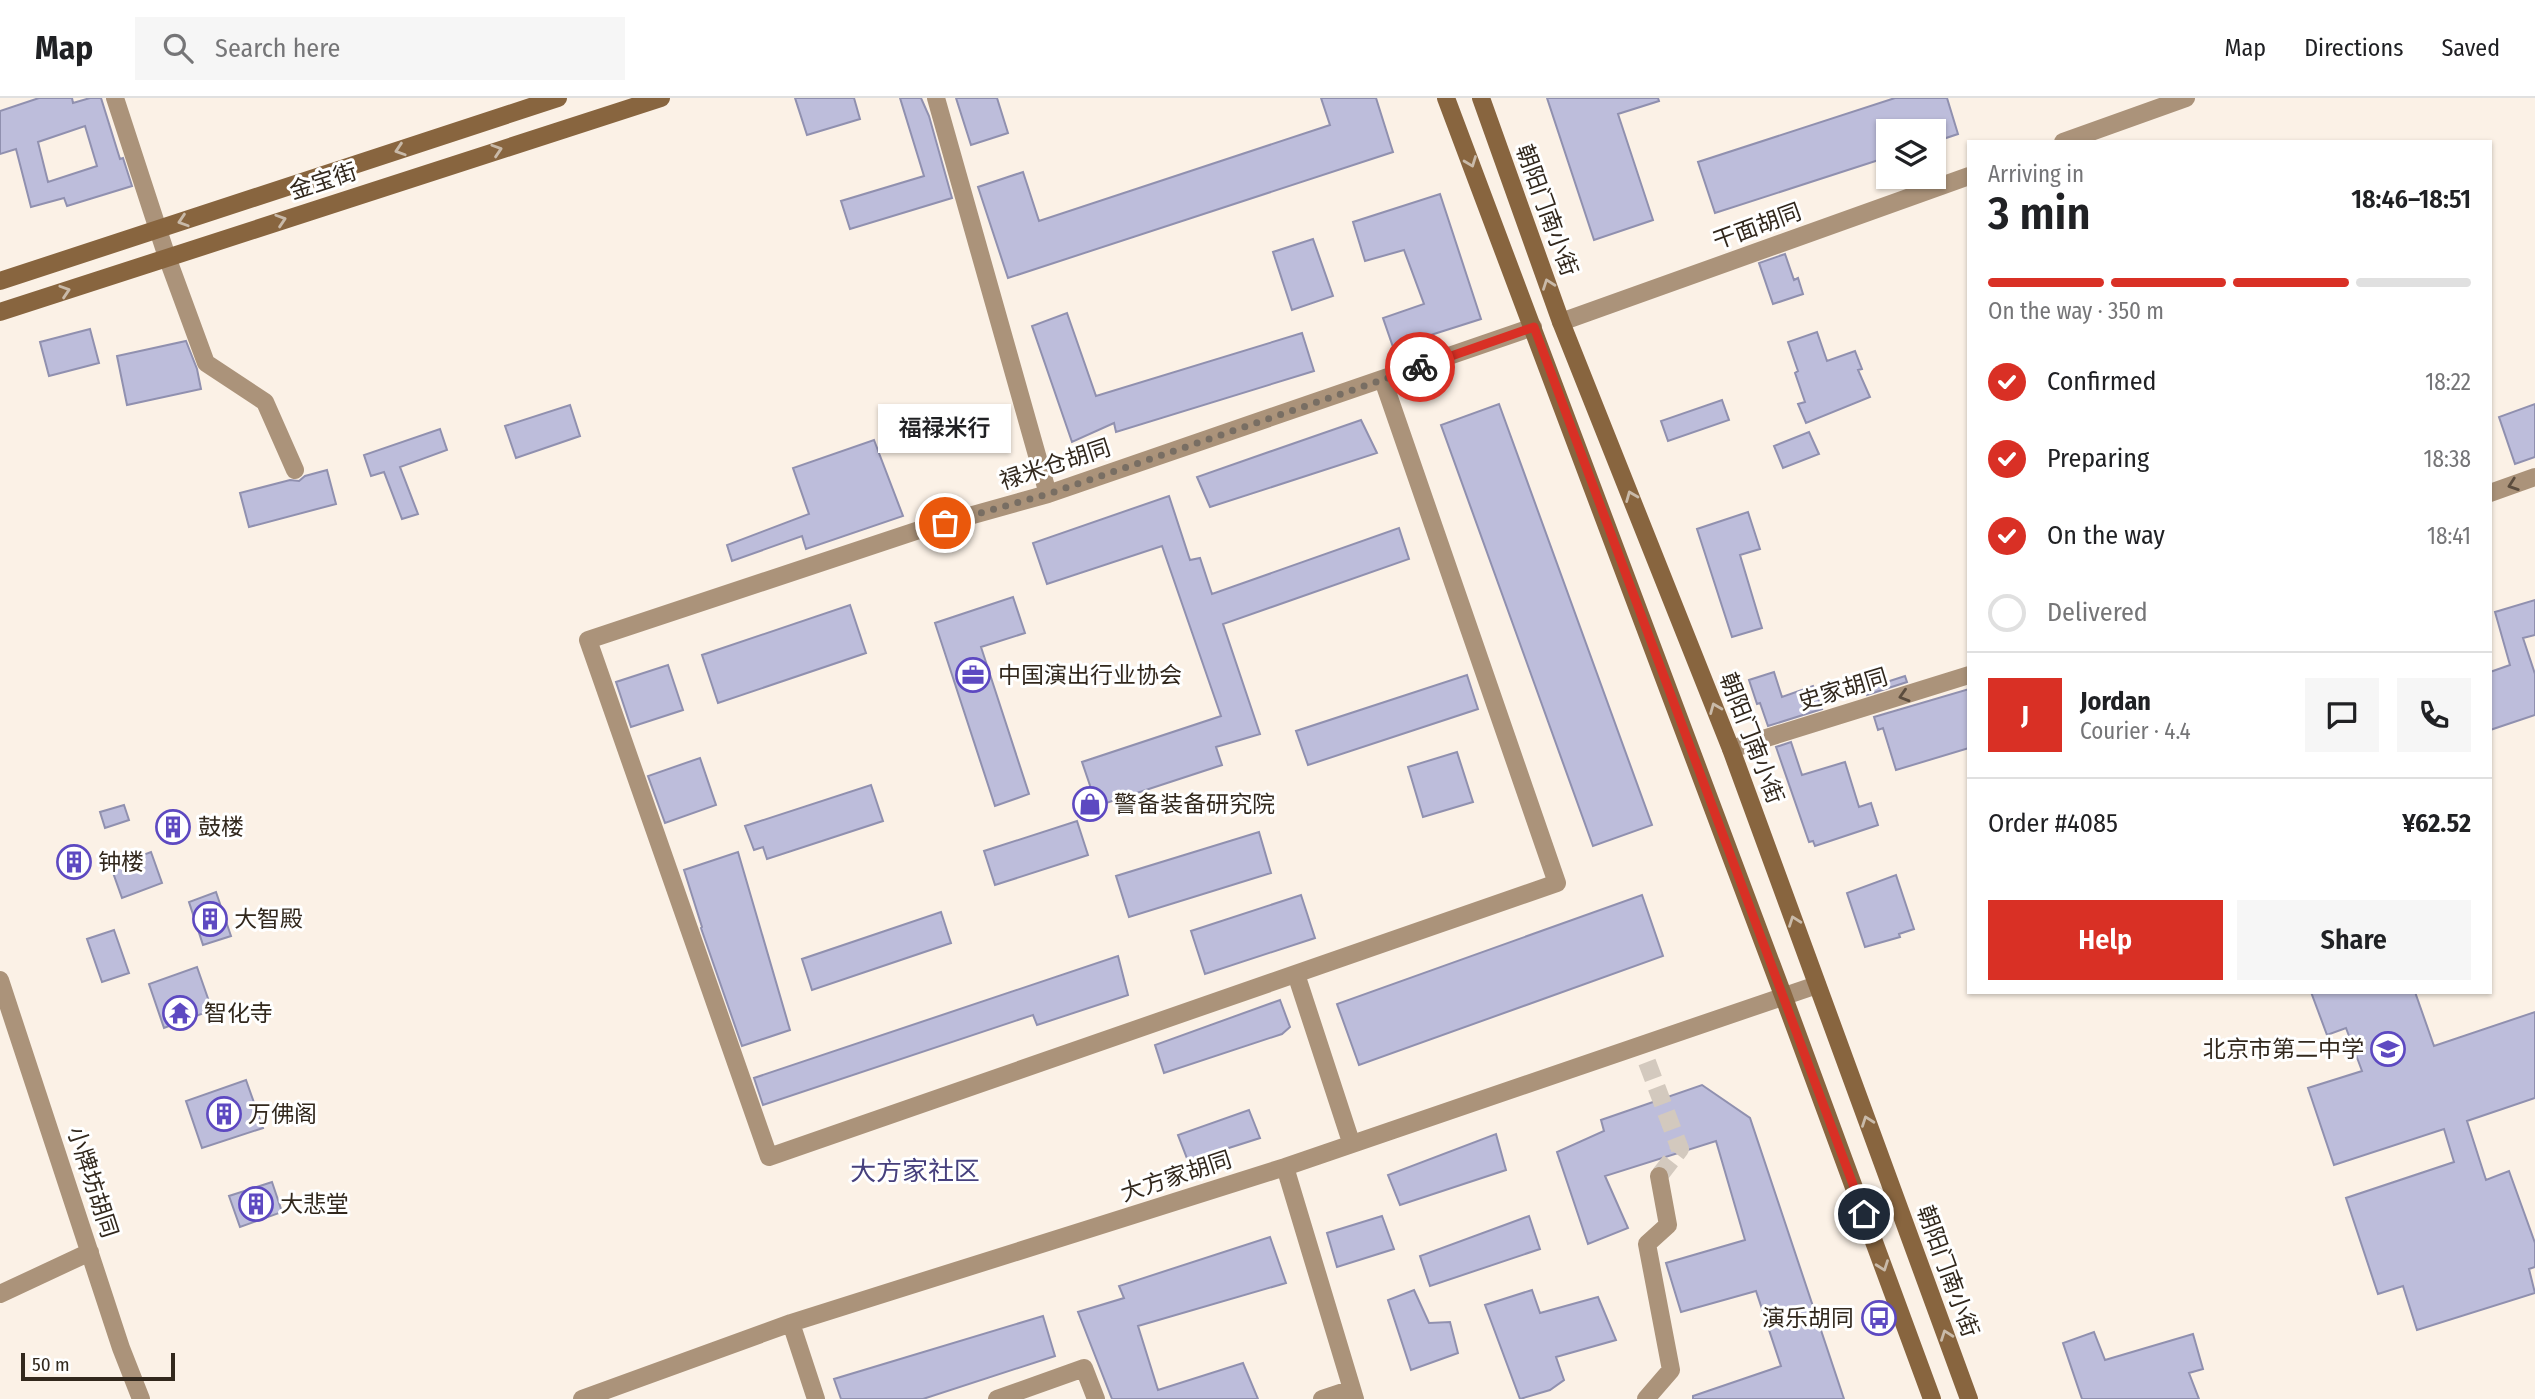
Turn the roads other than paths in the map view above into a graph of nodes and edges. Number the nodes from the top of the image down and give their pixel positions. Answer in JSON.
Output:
{"nodes":[{"id":1,"x":115,"y":98,"type":"edge"},
{"id":2,"x":558,"y":98,"type":"edge"},
{"id":3,"x":661,"y":98,"type":"edge"},
{"id":4,"x":936,"y":98,"type":"edge"},
{"id":5,"x":1446,"y":98,"type":"edge"},
{"id":6,"x":1481,"y":98,"type":"edge"},
{"id":7,"x":2186,"y":98,"type":"edge"},
{"id":8,"x":2069,"y":140,"type":"edge"},
{"id":9,"x":1967,"y":177,"type":"edge"},
{"id":10,"x":158,"y":229,"type":"junction"},
{"id":11,"x":167,"y":257,"type":"junction"},
{"id":12,"x":0,"y":281,"type":"edge"},
{"id":13,"x":0,"y":312,"type":"edge"},
{"id":14,"x":1562,"y":322,"type":"junction"},
{"id":15,"x":1534,"y":327,"type":"junction"},
{"id":16,"x":1383,"y":380,"type":"junction"},
{"id":17,"x":295,"y":470,"type":"dead end"},
{"id":18,"x":2535,"y":477,"type":"edge"},
{"id":19,"x":2492,"y":492,"type":"edge"},
{"id":20,"x":1048,"y":494,"type":"junction"},
{"id":21,"x":1967,"y":676,"type":"edge"},
{"id":22,"x":1731,"y":749,"type":"junction"},
{"id":23,"x":1296,"y":974,"type":"junction"},
{"id":24,"x":0,"y":980,"type":"edge"},
{"id":25,"x":1817,"y":985,"type":"junction"},
{"id":26,"x":1783,"y":995,"type":"junction"},
{"id":27,"x":5,"y":1010,"type":"edge"},
{"id":28,"x":1643,"y":1044,"type":"junction"},
{"id":29,"x":1647,"y":1062,"type":"tunnel mouth"},
{"id":30,"x":1351,"y":1142,"type":"junction"},
{"id":31,"x":1285,"y":1167,"type":"junction"},
{"id":32,"x":1659,"y":1176,"type":"dead end"},
{"id":33,"x":90,"y":1252,"type":"junction"},
{"id":34,"x":0,"y":1294,"type":"edge"},
{"id":35,"x":791,"y":1323,"type":"junction"},
{"id":36,"x":1353,"y":1394,"type":"edge"},
{"id":37,"x":141,"y":1399,"type":"edge"},
{"id":38,"x":582,"y":1399,"type":"edge"},
{"id":39,"x":816,"y":1399,"type":"edge"},
{"id":40,"x":997,"y":1399,"type":"edge"},
{"id":41,"x":1096,"y":1399,"type":"edge"},
{"id":42,"x":1322,"y":1399,"type":"edge"},
{"id":43,"x":1646,"y":1399,"type":"edge"},
{"id":44,"x":1932,"y":1399,"type":"edge"},
{"id":45,"x":1969,"y":1399,"type":"edge"}],
"edges":[{"from":1,"to":10,"type":"street"},
{"from":2,"to":10,"type":"main road","name":"金宝街","one_way":true},
{"from":11,"to":3,"type":"main road","name":"金宝街","one_way":true},
{"from":4,"to":20,"type":"street"},
{"from":5,"to":15,"type":"main road","one_way":true},
{"from":14,"to":6,"type":"main road","name":"朝阳门南小街","one_way":true},
{"from":7,"to":8,"type":"street"},
{"from":9,"to":14,"type":"street","name":"干面胡同"},
{"from":10,"to":11,"type":"street"},
{"from":10,"to":12,"type":"main road","name":"金宝街"},
{"from":13,"to":11,"type":"main road","name":"金宝街","one_way":true},
{"from":11,"to":17,"type":"street"},
{"from":22,"to":14,"type":"main road","name":"朝阳门南小街","one_way":true},
{"from":15,"to":16,"type":"street","name":"禄米仓胡同"},
{"from":15,"to":26,"type":"main road"},
{"from":16,"to":20,"type":"street","name":"禄米仓胡同"},
{"from":16,"to":23,"type":"street"},
{"from":18,"to":19,"type":"street","one_way":true},
{"from":20,"to":23,"type":"street","name":"禄米仓胡同"},
{"from":21,"to":22,"type":"street","name":"史家胡同","one_way":true},
{"from":25,"to":22,"type":"main road","name":"朝阳门南小街","one_way":true},
{"from":23,"to":30,"type":"street"},
{"from":24,"to":27,"type":"street","name":"小牌坊胡同"},
{"from":25,"to":26,"type":"street","name":"大方家胡同"},
{"from":45,"to":25,"type":"main road","name":"朝阳门南小街","one_way":true},
{"from":26,"to":28,"type":"street","name":"大方家胡同"},
{"from":26,"to":44,"type":"main road","one_way":true},
{"from":27,"to":33,"type":"street","name":"小牌坊胡同"},
{"from":28,"to":29,"type":"street"},
{"from":28,"to":30,"type":"street","name":"大方家胡同"},
{"from":30,"to":31,"type":"street","name":"大方家胡同"},
{"from":31,"to":35,"type":"street","name":"大方家胡同"},
{"from":31,"to":36,"type":"street"},
{"from":32,"to":43,"type":"street"},
{"from":33,"to":34,"type":"street"},
{"from":33,"to":37,"type":"street","name":"小牌坊胡同"},
{"from":35,"to":38,"type":"street","name":"大方家胡同"},
{"from":35,"to":39,"type":"street"},
{"from":36,"to":42,"type":"street"},
{"from":40,"to":41,"type":"street"}]}
